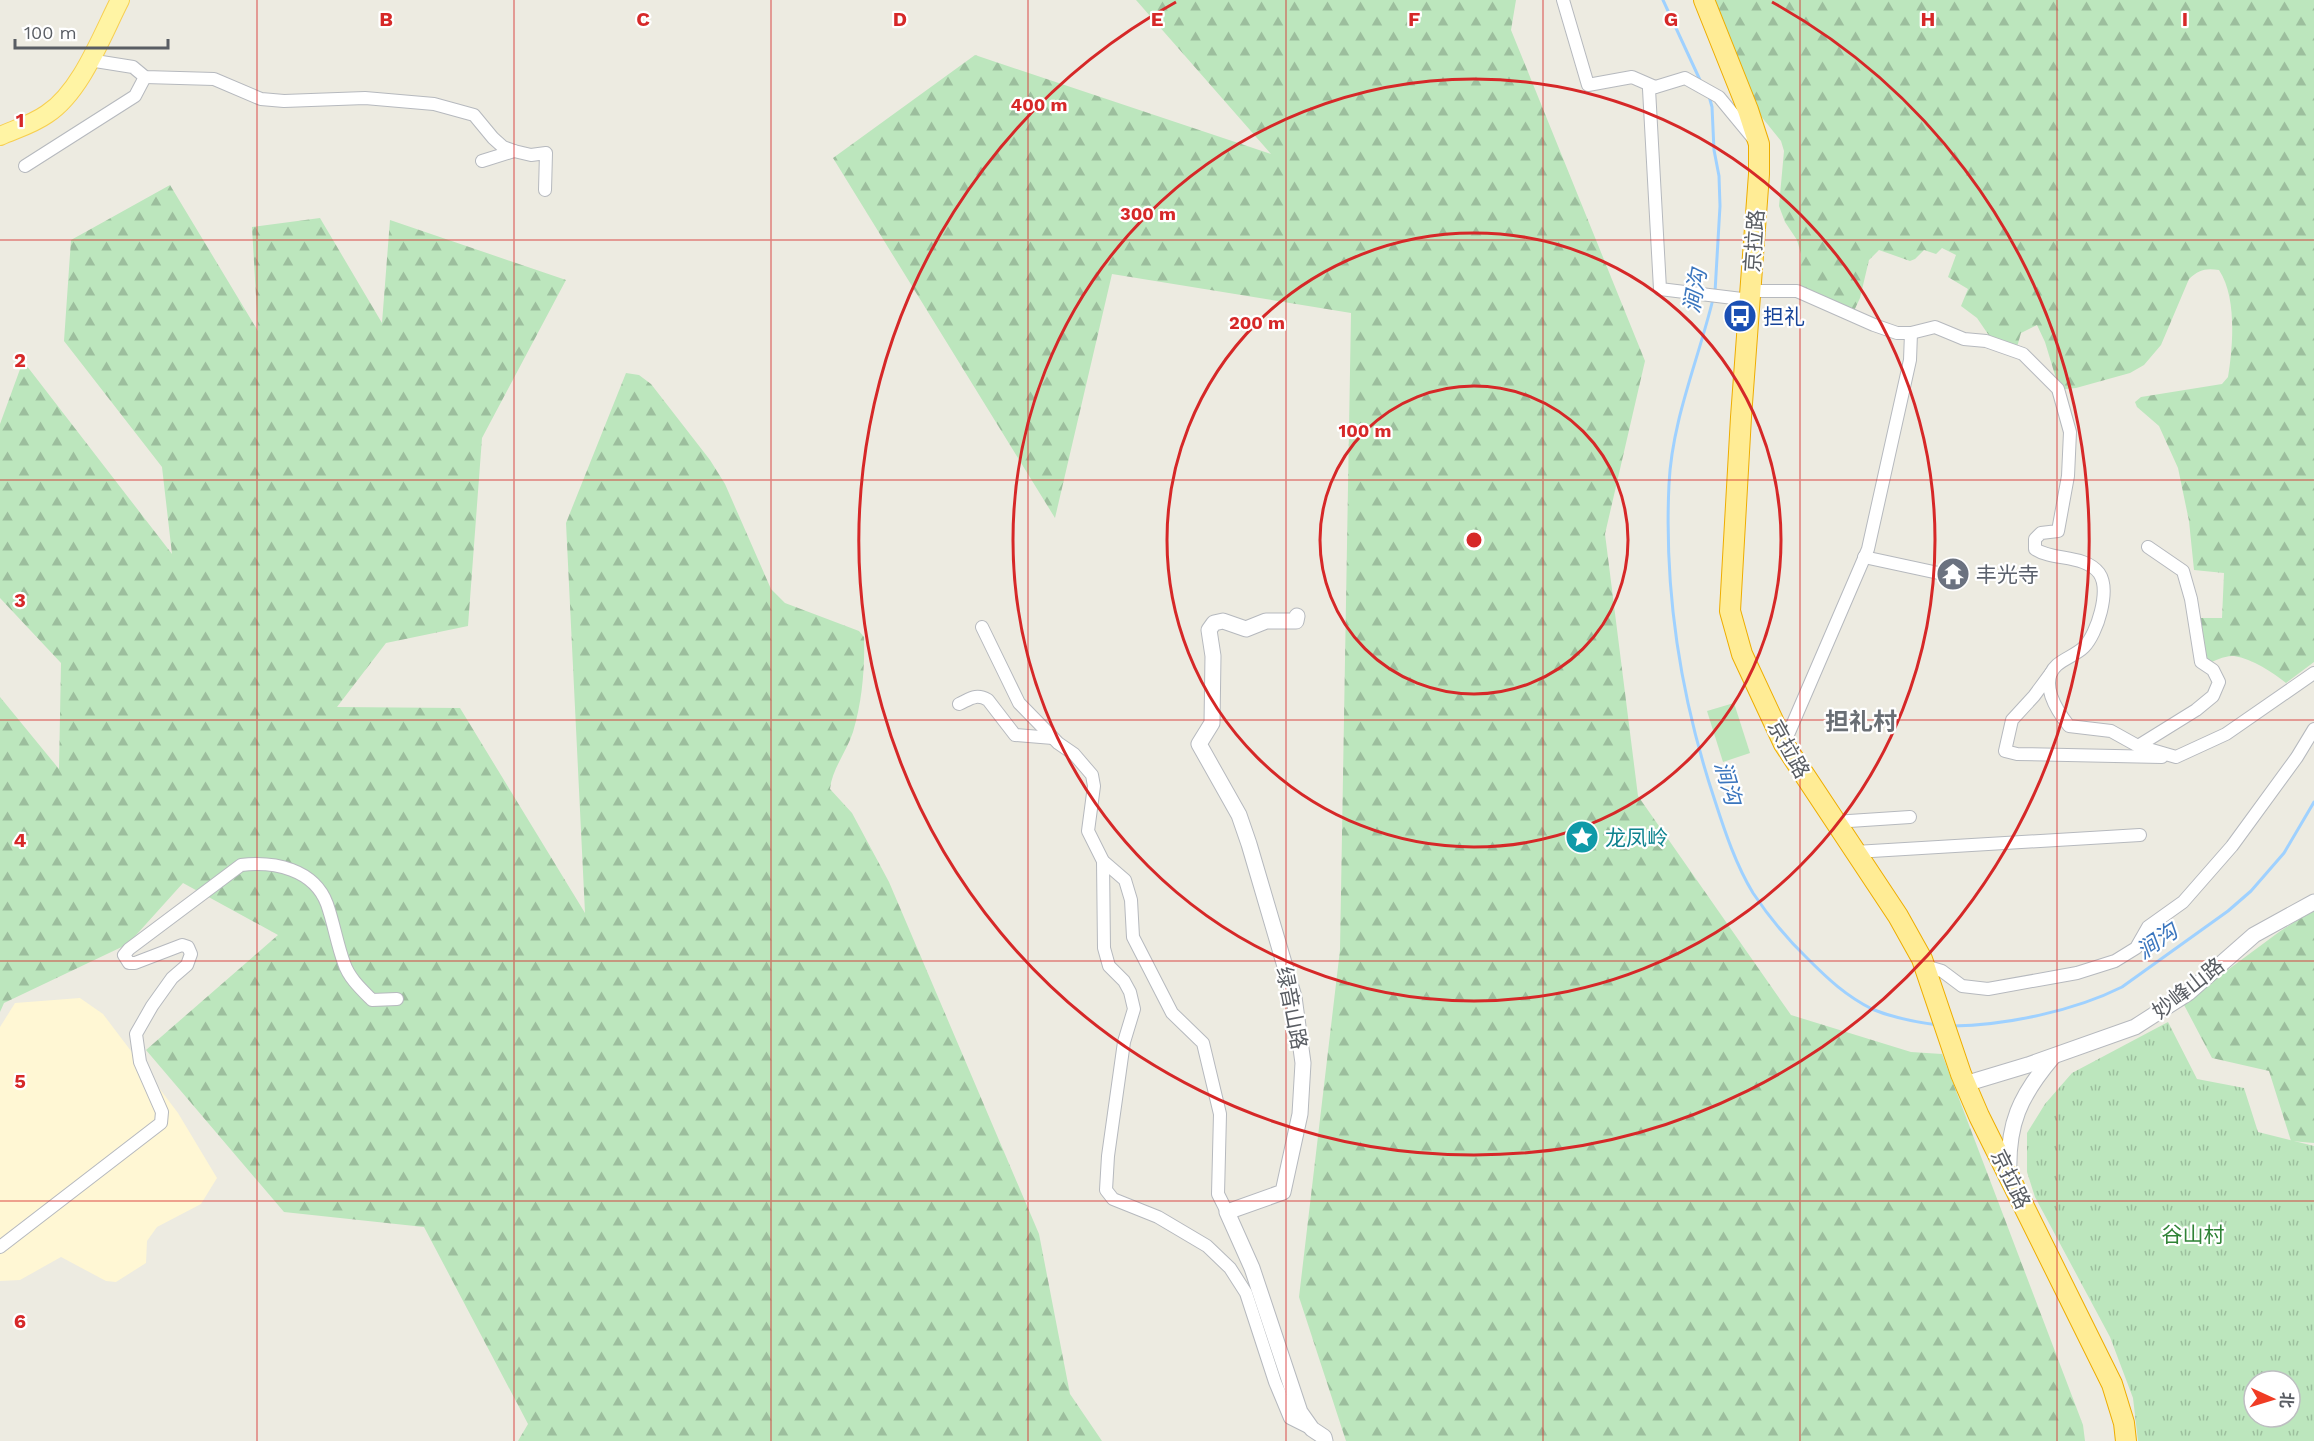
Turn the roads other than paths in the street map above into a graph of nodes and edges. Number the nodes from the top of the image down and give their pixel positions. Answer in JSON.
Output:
{"nodes":[{"id":1,"x":120,"y":0,"type":"edge"},
{"id":2,"x":1563,"y":0,"type":"edge"},
{"id":3,"x":1704,"y":0,"type":"edge"},
{"id":4,"x":89,"y":60,"type":"junction"},
{"id":5,"x":145,"y":77,"type":"junction"},
{"id":6,"x":1655,"y":87,"type":"junction"},
{"id":7,"x":0,"y":136,"type":"edge"},
{"id":8,"x":1759,"y":144,"type":"junction"},
{"id":9,"x":514,"y":151,"type":"junction"},
{"id":10,"x":482,"y":161,"type":"dead end"},
{"id":11,"x":25,"y":166,"type":"dead end"},
{"id":12,"x":545,"y":190,"type":"dead end"},
{"id":13,"x":1750,"y":296,"type":"junction"},
{"id":14,"x":1911,"y":333,"type":"junction"},
{"id":15,"x":2148,"y":547,"type":"dead end"},
{"id":16,"x":1864,"y":557,"type":"junction"},
{"id":17,"x":1943,"y":574,"type":"dead end"},
{"id":18,"x":1297,"y":616,"type":"dead end"},
{"id":19,"x":982,"y":627,"type":"dead end"},
{"id":20,"x":2051,"y":673,"type":"junction"},
{"id":21,"x":2314,"y":673,"type":"edge"},
{"id":22,"x":959,"y":705,"type":"dead end"},
{"id":23,"x":2314,"y":729,"type":"edge"},
{"id":24,"x":1053,"y":738,"type":"junction"},
{"id":25,"x":1784,"y":744,"type":"junction"},
{"id":26,"x":2138,"y":746,"type":"junction"},
{"id":27,"x":2176,"y":757,"type":"junction"},
{"id":28,"x":1911,"y":818,"type":"dead end"},
{"id":29,"x":1834,"y":822,"type":"junction"},
{"id":30,"x":2140,"y":835,"type":"dead end"},
{"id":31,"x":1855,"y":852,"type":"junction"},
{"id":32,"x":1103,"y":861,"type":"junction"},
{"id":33,"x":2314,"y":902,"type":"edge"},
{"id":34,"x":1925,"y":966,"type":"junction"},
{"id":35,"x":397,"y":999,"type":"dead end"},
{"id":36,"x":2054,"y":1056,"type":"junction"},
{"id":37,"x":1963,"y":1079,"type":"junction"},
{"id":38,"x":2010,"y":1178,"type":"junction"},
{"id":39,"x":1227,"y":1212,"type":"junction"},
{"id":40,"x":0,"y":1247,"type":"edge"},
{"id":41,"x":1312,"y":1430,"type":"junction"},
{"id":42,"x":1325,"y":1441,"type":"edge"},
{"id":43,"x":2126,"y":1441,"type":"edge"}],
"edges":[{"from":1,"to":4,"type":"main road"},
{"from":2,"to":6,"type":"street"},
{"from":3,"to":8,"type":"highway","name":"京拉路"},
{"from":4,"to":5,"type":"street"},
{"from":4,"to":7,"type":"main road"},
{"from":5,"to":9,"type":"street"},
{"from":5,"to":11,"type":"street"},
{"from":6,"to":8,"type":"street"},
{"from":6,"to":13,"type":"street"},
{"from":8,"to":13,"type":"highway","name":"京拉路"},
{"from":9,"to":10,"type":"street"},
{"from":9,"to":12,"type":"street"},
{"from":13,"to":14,"type":"street"},
{"from":13,"to":25,"type":"highway","name":"京拉路"},
{"from":14,"to":16,"type":"street"},
{"from":14,"to":20,"type":"street"},
{"from":15,"to":26,"type":"street"},
{"from":16,"to":17,"type":"street"},
{"from":16,"to":25,"type":"street"},
{"from":18,"to":39,"type":"street","name":"绿音山路"},
{"from":19,"to":24,"type":"street"},
{"from":20,"to":26,"type":"street"},
{"from":20,"to":27,"type":"street"},
{"from":21,"to":27,"type":"street"},
{"from":22,"to":24,"type":"street"},
{"from":23,"to":34,"type":"street"},
{"from":24,"to":32,"type":"street"},
{"from":25,"to":29,"type":"highway","name":"京拉路"},
{"from":26,"to":27,"type":"street"},
{"from":28,"to":29,"type":"street"},
{"from":29,"to":31,"type":"highway","name":"京拉路"},
{"from":30,"to":31,"type":"street"},
{"from":31,"to":34,"type":"highway","name":"京拉路"},
{"from":32,"to":39,"type":"street"},
{"from":32,"to":41,"type":"street"},
{"from":33,"to":36,"type":"street","name":"妙峰山路"},
{"from":34,"to":37,"type":"highway","name":"京拉路"},
{"from":35,"to":40,"type":"street"},
{"from":36,"to":37,"type":"street","name":"妙峰山路"},
{"from":36,"to":38,"type":"street"},
{"from":37,"to":38,"type":"highway","name":"京拉路"},
{"from":38,"to":43,"type":"highway","name":"京拉路"},
{"from":39,"to":41,"type":"street"},
{"from":41,"to":42,"type":"street"}]}
